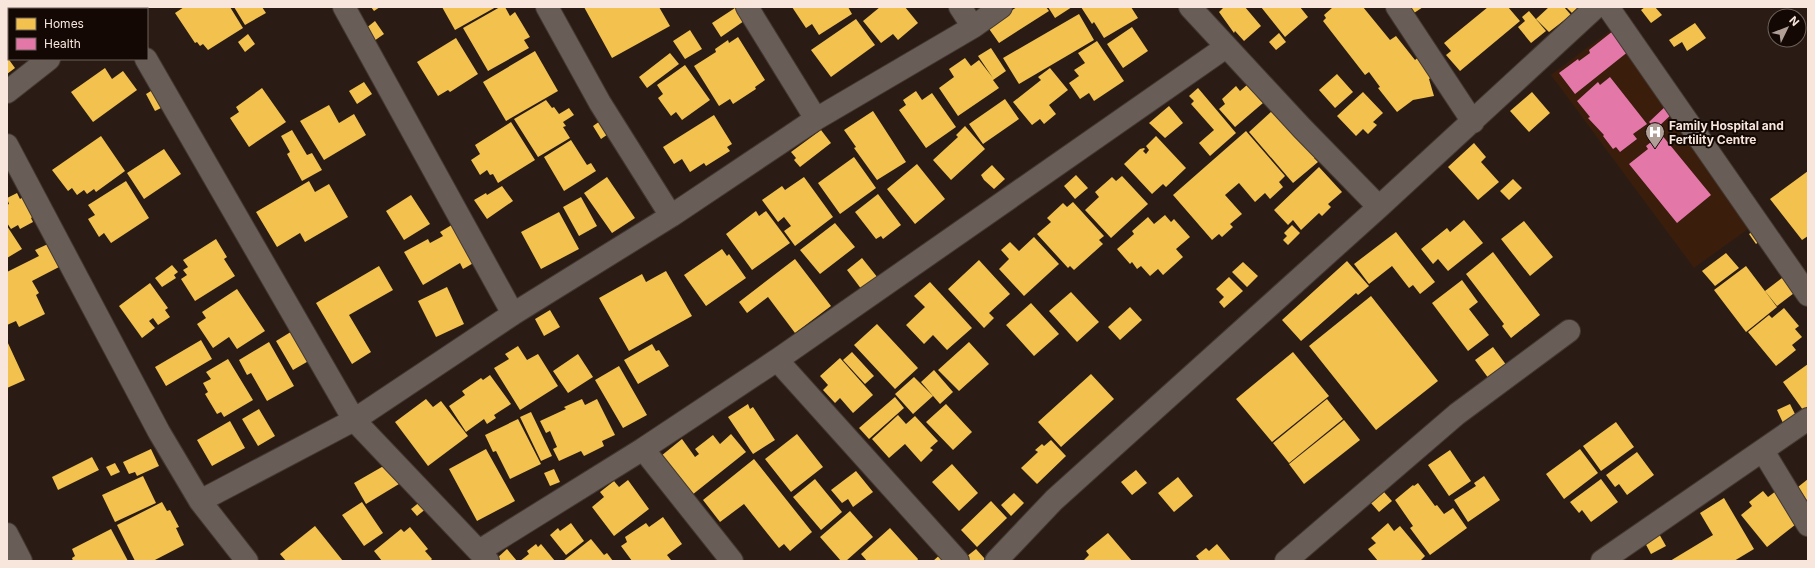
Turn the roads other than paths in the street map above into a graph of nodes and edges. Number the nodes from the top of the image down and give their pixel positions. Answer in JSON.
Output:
{"nodes":[{"id":1,"x":344,"y":7,"type":"edge"},
{"id":2,"x":547,"y":7,"type":"edge"},
{"id":3,"x":747,"y":7,"type":"edge"},
{"id":4,"x":960,"y":7,"type":"edge"},
{"id":5,"x":1001,"y":7,"type":"edge"},
{"id":6,"x":1190,"y":7,"type":"edge"},
{"id":7,"x":1397,"y":7,"type":"edge"},
{"id":8,"x":1596,"y":7,"type":"edge"},
{"id":9,"x":1608,"y":7,"type":"edge"},
{"id":10,"x":973,"y":26,"type":"junction"},
{"id":11,"x":1226,"y":47,"type":"junction"},
{"id":12,"x":48,"y":60,"type":"edge"},
{"id":13,"x":147,"y":60,"type":"edge"},
{"id":14,"x":7,"y":92,"type":"edge"},
{"id":15,"x":816,"y":119,"type":"junction"},
{"id":16,"x":1473,"y":122,"type":"junction"},
{"id":17,"x":7,"y":145,"type":"edge"},
{"id":18,"x":1379,"y":207,"type":"junction"},
{"id":19,"x":671,"y":216,"type":"junction"},
{"id":20,"x":1808,"y":295,"type":"edge"},
{"id":21,"x":513,"y":314,"type":"junction"},
{"id":22,"x":1569,"y":331,"type":"dead end"},
{"id":23,"x":777,"y":360,"type":"junction"},
{"id":24,"x":1808,"y":419,"type":"edge"},
{"id":25,"x":354,"y":420,"type":"junction"},
{"id":26,"x":643,"y":449,"type":"junction"},
{"id":27,"x":1763,"y":451,"type":"junction"},
{"id":28,"x":200,"y":501,"type":"junction"},
{"id":29,"x":1808,"y":525,"type":"edge"},
{"id":30,"x":7,"y":534,"type":"edge"},
{"id":31,"x":1631,"y":552,"type":"edge"},
{"id":32,"x":484,"y":556,"type":"edge"},
{"id":33,"x":21,"y":561,"type":"edge"},
{"id":34,"x":247,"y":561,"type":"edge"},
{"id":35,"x":732,"y":561,"type":"edge"},
{"id":36,"x":958,"y":561,"type":"edge"},
{"id":37,"x":996,"y":561,"type":"edge"},
{"id":38,"x":1286,"y":561,"type":"edge"},
{"id":39,"x":1602,"y":561,"type":"edge"}],
"edges":[{"from":1,"to":21,"type":"street"},
{"from":2,"to":19,"type":"street"},
{"from":3,"to":15,"type":"street"},
{"from":4,"to":10,"type":"street"},
{"from":5,"to":10,"type":"street"},
{"from":6,"to":11,"type":"street"},
{"from":7,"to":16,"type":"street"},
{"from":8,"to":16,"type":"street"},
{"from":9,"to":20,"type":"street"},
{"from":10,"to":15,"type":"street"},
{"from":11,"to":18,"type":"street"},
{"from":11,"to":23,"type":"street"},
{"from":12,"to":14,"type":"street"},
{"from":13,"to":25,"type":"street"},
{"from":15,"to":19,"type":"street"},
{"from":16,"to":18,"type":"street"},
{"from":17,"to":28,"type":"street"},
{"from":18,"to":37,"type":"street"},
{"from":19,"to":21,"type":"street"},
{"from":21,"to":25,"type":"street"},
{"from":22,"to":38,"type":"street"},
{"from":23,"to":26,"type":"street"},
{"from":23,"to":36,"type":"street"},
{"from":24,"to":27,"type":"street"},
{"from":25,"to":28,"type":"street"},
{"from":25,"to":32,"type":"street"},
{"from":26,"to":32,"type":"street"},
{"from":26,"to":35,"type":"street"},
{"from":27,"to":29,"type":"street"},
{"from":27,"to":31,"type":"street"},
{"from":28,"to":34,"type":"street"},
{"from":30,"to":33,"type":"street"},
{"from":31,"to":39,"type":"street"}]}
